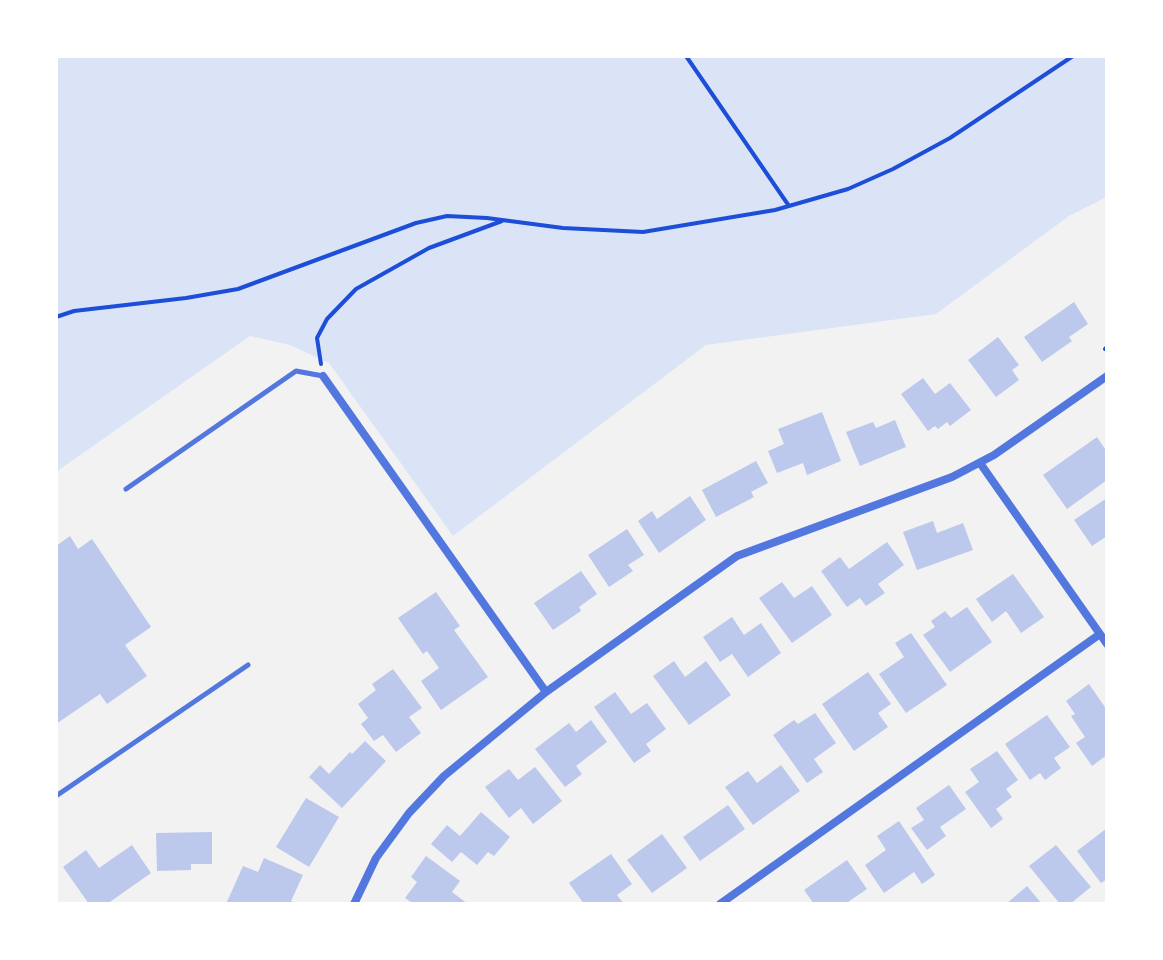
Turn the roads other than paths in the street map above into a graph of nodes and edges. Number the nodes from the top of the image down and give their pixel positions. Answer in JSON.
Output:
{"nodes":[{"id":1,"x":323,"y":376,"type":"joint"},
{"id":2,"x":1107,"y":376,"type":"edge"},
{"id":3,"x":980,"y":463,"type":"junction"},
{"id":4,"x":126,"y":489,"type":"dead end"},
{"id":5,"x":1100,"y":634,"type":"junction"},
{"id":6,"x":1107,"y":644,"type":"edge"},
{"id":7,"x":248,"y":665,"type":"dead end"},
{"id":8,"x":546,"y":692,"type":"junction"},
{"id":9,"x":56,"y":796,"type":"edge"},
{"id":10,"x":354,"y":904,"type":"edge"},
{"id":11,"x":720,"y":904,"type":"edge"}],
"edges":[{"from":1,"to":4,"type":"lane"},
{"from":1,"to":8,"type":"street"},
{"from":2,"to":3,"type":"street"},
{"from":3,"to":5,"type":"street"},
{"from":3,"to":8,"type":"street"},
{"from":5,"to":6,"type":"street"},
{"from":5,"to":11,"type":"street"},
{"from":7,"to":9,"type":"lane"},
{"from":8,"to":10,"type":"street"}]}
